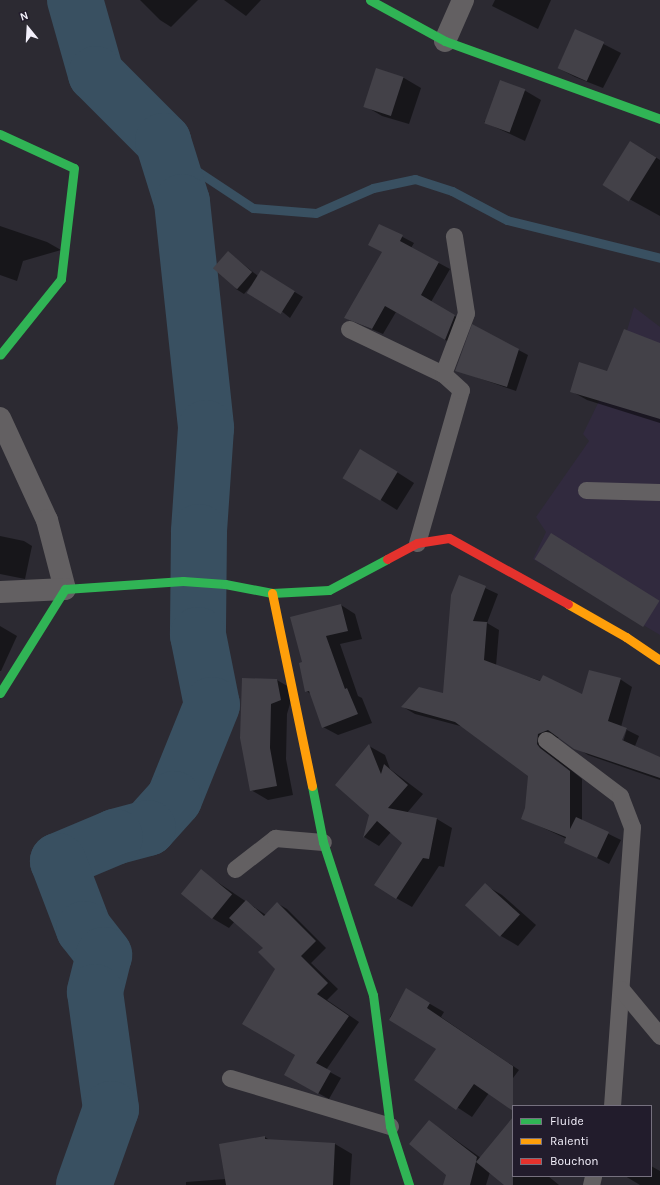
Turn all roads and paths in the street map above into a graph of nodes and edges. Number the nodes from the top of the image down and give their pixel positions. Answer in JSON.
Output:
{"nodes":[{"id":1,"x":370,"y":0,"type":"edge"},
{"id":2,"x":463,"y":0,"type":"edge"},
{"id":3,"x":445,"y":41,"type":"junction"},
{"id":4,"x":660,"y":119,"type":"edge"},
{"id":5,"x":0,"y":134,"type":"edge"},
{"id":6,"x":454,"y":236,"type":"dead end"},
{"id":7,"x":349,"y":329,"type":"dead end"},
{"id":8,"x":0,"y":355,"type":"edge"},
{"id":9,"x":443,"y":374,"type":"junction"},
{"id":10,"x":0,"y":418,"type":"edge"},
{"id":11,"x":586,"y":490,"type":"dead end"},
{"id":12,"x":660,"y":492,"type":"edge"},
{"id":13,"x":417,"y":543,"type":"junction"},
{"id":14,"x":65,"y":589,"type":"junction"},
{"id":15,"x":0,"y":592,"type":"edge"},
{"id":16,"x":272,"y":593,"type":"junction"},
{"id":17,"x":660,"y":660,"type":"edge"},
{"id":18,"x":0,"y":693,"type":"edge"},
{"id":19,"x":546,"y":740,"type":"dead end"},
{"id":20,"x":323,"y":842,"type":"junction"},
{"id":21,"x":235,"y":869,"type":"dead end"},
{"id":22,"x":621,"y":989,"type":"junction"},
{"id":23,"x":660,"y":1036,"type":"edge"},
{"id":24,"x":230,"y":1078,"type":"dead end"},
{"id":25,"x":612,"y":1105,"type":"edge"},
{"id":26,"x":390,"y":1126,"type":"junction"},
{"id":27,"x":409,"y":1185,"type":"edge"}],
"edges":[{"from":1,"to":3,"type":"street"},
{"from":2,"to":3,"type":"street"},
{"from":3,"to":4,"type":"street"},
{"from":5,"to":8,"type":"street"},
{"from":6,"to":9,"type":"lane"},
{"from":7,"to":9,"type":"lane"},
{"from":9,"to":13,"type":"lane"},
{"from":10,"to":14,"type":"street"},
{"from":11,"to":12,"type":"lane"},
{"from":13,"to":16,"type":"street"},
{"from":13,"to":17,"type":"street"},
{"from":14,"to":15,"type":"street"},
{"from":14,"to":16,"type":"street"},
{"from":14,"to":18,"type":"street"},
{"from":16,"to":20,"type":"street"},
{"from":19,"to":22,"type":"lane"},
{"from":20,"to":21,"type":"lane"},
{"from":20,"to":26,"type":"street"},
{"from":22,"to":23,"type":"lane"},
{"from":22,"to":25,"type":"lane"},
{"from":24,"to":26,"type":"lane"},
{"from":26,"to":27,"type":"street"}]}
